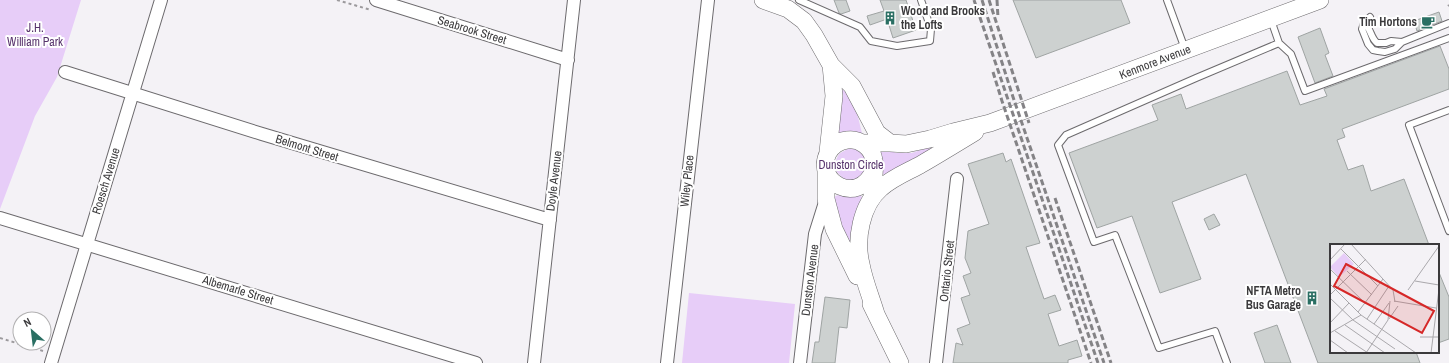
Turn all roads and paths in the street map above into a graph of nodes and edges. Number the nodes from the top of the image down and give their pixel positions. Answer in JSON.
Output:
{"nodes":[{"id":1,"x":161,"y":0,"type":"edge"},
{"id":2,"x":376,"y":0,"type":"edge"},
{"id":3,"x":574,"y":0,"type":"edge"},
{"id":4,"x":708,"y":0,"type":"edge"},
{"id":5,"x":763,"y":0,"type":"edge"},
{"id":6,"x":799,"y":0,"type":"edge"},
{"id":7,"x":921,"y":0,"type":"edge"},
{"id":8,"x":1167,"y":0,"type":"edge"},
{"id":9,"x":1320,"y":0,"type":"edge"},
{"id":10,"x":1370,"y":17,"type":"dead end"},
{"id":11,"x":1270,"y":18,"type":"junction"},
{"id":12,"x":1449,"y":23,"type":"edge"},
{"id":13,"x":1449,"y":38,"type":"edge"},
{"id":14,"x":1279,"y":43,"type":"junction"},
{"id":15,"x":1185,"y":50,"type":"junction"},
{"id":16,"x":568,"y":60,"type":"junction"},
{"id":17,"x":832,"y":65,"type":"junction"},
{"id":18,"x":65,"y":72,"type":"dead end"},
{"id":19,"x":133,"y":93,"type":"junction"},
{"id":20,"x":1449,"y":110,"type":"edge"},
{"id":21,"x":990,"y":123,"type":"junction"},
{"id":22,"x":875,"y":140,"type":"junction"},
{"id":23,"x":828,"y":152,"type":"junction"},
{"id":24,"x":826,"y":171,"type":"junction"},
{"id":25,"x":957,"y":179,"type":"dead end"},
{"id":26,"x":873,"y":184,"type":"junction"},
{"id":27,"x":826,"y":199,"type":"junction"},
{"id":28,"x":0,"y":218,"type":"edge"},
{"id":29,"x":550,"y":220,"type":"junction"},
{"id":30,"x":1449,"y":231,"type":"edge"},
{"id":31,"x":87,"y":244,"type":"junction"},
{"id":32,"x":876,"y":314,"type":"junction"},
{"id":33,"x":0,"y":338,"type":"edge"},
{"id":34,"x":44,"y":352,"type":"dead end"},
{"id":35,"x":51,"y":363,"type":"edge"},
{"id":36,"x":476,"y":363,"type":"edge"},
{"id":37,"x":534,"y":363,"type":"edge"},
{"id":38,"x":667,"y":363,"type":"edge"},
{"id":39,"x":800,"y":363,"type":"edge"},
{"id":40,"x":900,"y":363,"type":"edge"},
{"id":41,"x":936,"y":363,"type":"edge"},
{"id":42,"x":1228,"y":363,"type":"edge"}],
"edges":[{"from":1,"to":19,"type":"street","name":"Roesch Avenue"},
{"from":2,"to":16,"type":"street","name":"Seabrook Street"},
{"from":3,"to":16,"type":"street","name":"Doyle Avenue"},
{"from":4,"to":38,"type":"street","name":"Wiley Place"},
{"from":5,"to":17,"type":"street"},
{"from":6,"to":7,"type":"lane"},
{"from":8,"to":15,"type":"lane"},
{"from":9,"to":11,"type":"street","name":"Kenmore Avenue"},
{"from":10,"to":12,"type":"lane"},
{"from":11,"to":14,"type":"lane"},
{"from":11,"to":15,"type":"street","name":"Kenmore Avenue"},
{"from":13,"to":14,"type":"lane"},
{"from":14,"to":42,"type":"lane"},
{"from":15,"to":21,"type":"street","name":"Kenmore Avenue"},
{"from":16,"to":29,"type":"street","name":"Doyle Avenue"},
{"from":17,"to":22,"type":"street"},
{"from":17,"to":23,"type":"street"},
{"from":18,"to":19,"type":"street","name":"Belmont Street"},
{"from":19,"to":29,"type":"street","name":"Belmont Street"},
{"from":19,"to":31,"type":"street","name":"Roesch Avenue"},
{"from":20,"to":30,"type":"lane"},
{"from":21,"to":22,"type":"street","name":"Kenmore Avenue"},
{"from":21,"to":26,"type":"street","name":"Kenmore Avenue"},
{"from":22,"to":23,"type":"street"},
{"from":22,"to":26,"type":"street"},
{"from":23,"to":24,"type":"street"},
{"from":24,"to":26,"type":"street"},
{"from":24,"to":27,"type":"street"},
{"from":25,"to":41,"type":"street","name":"Ontario Street"},
{"from":26,"to":32,"type":"street"},
{"from":27,"to":32,"type":"street"},
{"from":27,"to":39,"type":"street","name":"Dunston Avenue"},
{"from":28,"to":31,"type":"street","name":"Albemarle Street"},
{"from":29,"to":37,"type":"street","name":"Doyle Avenue"},
{"from":31,"to":35,"type":"street","name":"Roesch Avenue"},
{"from":31,"to":36,"type":"street","name":"Albemarle Street"},
{"from":32,"to":40,"type":"street"},
{"from":33,"to":34,"type":"path"}]}
